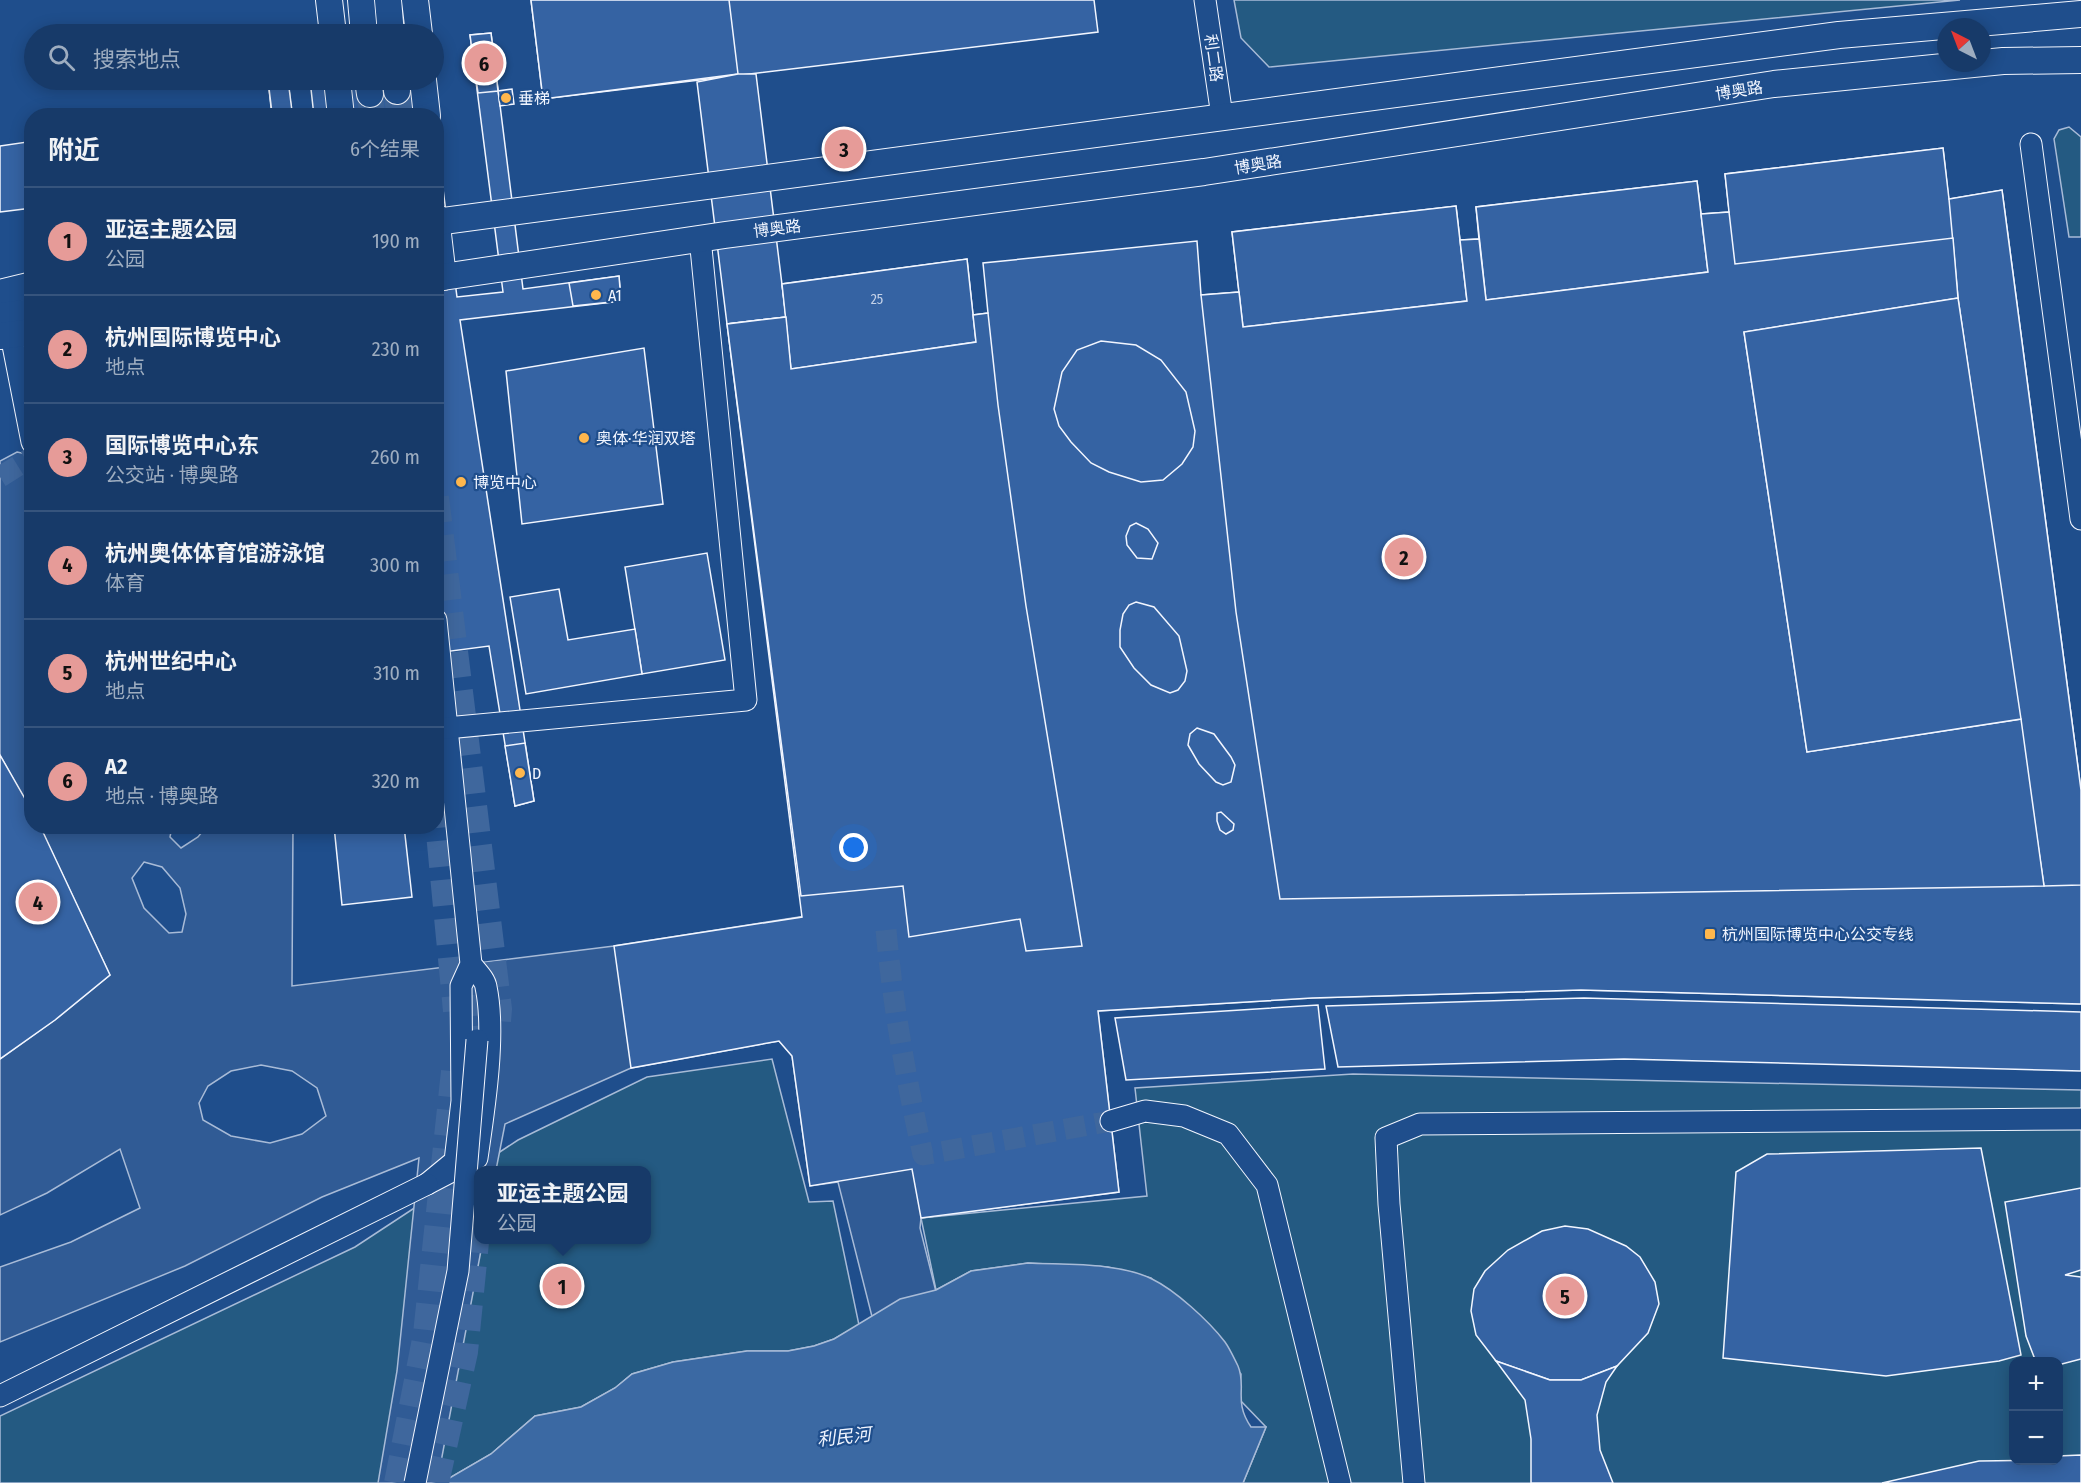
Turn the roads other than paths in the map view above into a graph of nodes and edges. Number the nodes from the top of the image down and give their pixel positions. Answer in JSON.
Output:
{"nodes":[{"id":1,"x":329,"y":0,"type":"edge"},
{"id":2,"x":361,"y":0,"type":"edge"},
{"id":3,"x":388,"y":0,"type":"edge"},
{"id":4,"x":416,"y":0,"type":"edge"},
{"id":5,"x":1205,"y":0,"type":"edge"},
{"id":6,"x":2081,"y":14,"type":"edge"},
{"id":7,"x":332,"y":24,"type":"edge"},
{"id":8,"x":363,"y":24,"type":"edge"},
{"id":9,"x":390,"y":24,"type":"edge"},
{"id":10,"x":418,"y":24,"type":"edge"},
{"id":11,"x":2081,"y":60,"type":"edge"},
{"id":12,"x":339,"y":90,"type":"edge"},
{"id":13,"x":424,"y":90,"type":"edge"},
{"id":14,"x":340,"y":108,"type":"edge"},
{"id":15,"x":426,"y":108,"type":"edge"},
{"id":16,"x":1222,"y":116,"type":"junction"},
{"id":17,"x":2031,"y":144,"type":"dead end"},
{"id":18,"x":444,"y":221,"type":"edge"},
{"id":19,"x":700,"y":238,"type":"junction"},
{"id":20,"x":444,"y":276,"type":"edge"},
{"id":21,"x":24,"y":277,"type":"edge"},
{"id":22,"x":0,"y":281,"type":"edge"},
{"id":23,"x":24,"y":287,"type":"edge"},
{"id":24,"x":0,"y":293,"type":"edge"},
{"id":25,"x":24,"y":319,"type":"edge"},
{"id":26,"x":11,"y":330,"type":"edge"},
{"id":27,"x":24,"y":399,"type":"edge"},
{"id":28,"x":2080,"y":512,"type":"edge"},
{"id":29,"x":444,"y":728,"type":"edge"},
{"id":30,"x":444,"y":736,"type":"edge"},
{"id":31,"x":477,"y":1040,"type":"tunnel mouth"},
{"id":32,"x":2081,"y":1119,"type":"edge"},
{"id":33,"x":1111,"y":1120,"type":"tunnel mouth"},
{"id":34,"x":0,"y":1396,"type":"edge"},
{"id":35,"x":415,"y":1483,"type":"edge"},
{"id":36,"x":1340,"y":1483,"type":"edge"},
{"id":37,"x":1414,"y":1483,"type":"edge"}],
"edges":[{"from":1,"to":7,"type":"main road"},
{"from":2,"to":8,"type":"main road"},
{"from":3,"to":9,"type":"main road"},
{"from":4,"to":10,"type":"main road"},
{"from":5,"to":16,"type":"street","name":"利二路"},
{"from":6,"to":16,"type":"main road"},
{"from":11,"to":19,"type":"main road","name":"博奥路"},
{"from":12,"to":14,"type":"main road"},
{"from":13,"to":15,"type":"main road"},
{"from":16,"to":18,"type":"main road"},
{"from":17,"to":28,"type":"street"},
{"from":19,"to":20,"type":"main road","name":"博奥路"},
{"from":19,"to":29,"type":"street"},
{"from":21,"to":22,"type":"main road"},
{"from":23,"to":24,"type":"main road"},
{"from":25,"to":26,"type":"main road"},
{"from":26,"to":27,"type":"street"},
{"from":30,"to":34,"type":"street"},
{"from":31,"to":35,"type":"street","bridge":true},
{"from":32,"to":37,"type":"street"},
{"from":33,"to":36,"type":"street"}]}
